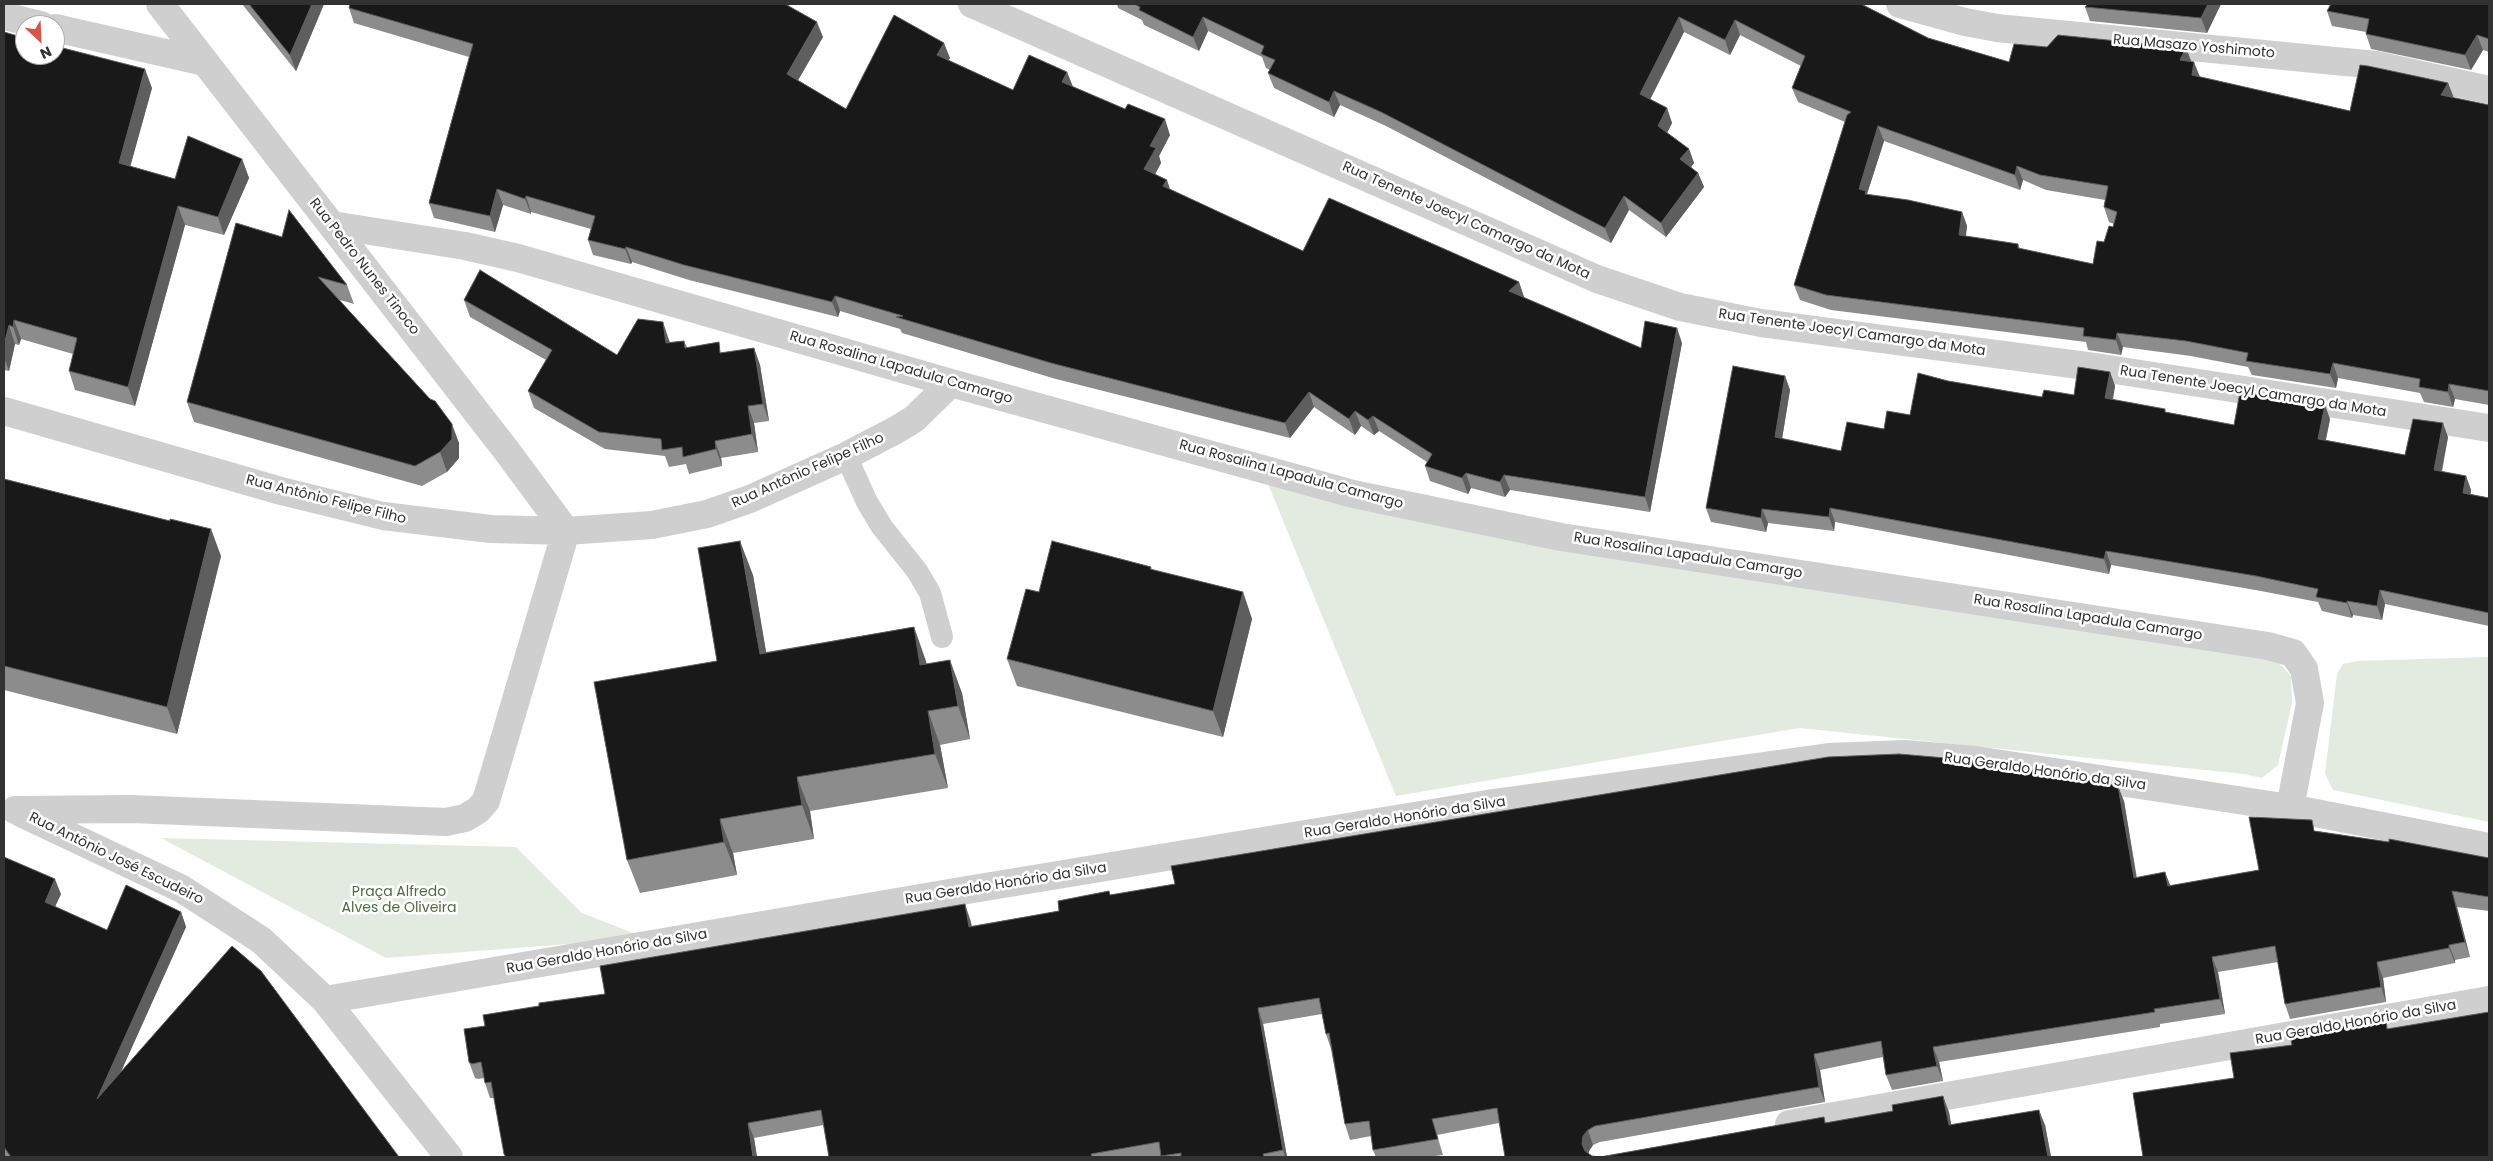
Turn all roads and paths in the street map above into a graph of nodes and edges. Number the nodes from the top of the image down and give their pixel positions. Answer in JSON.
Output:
{"nodes":[{"id":1,"x":160,"y":4,"type":"edge"},
{"id":2,"x":972,"y":4,"type":"edge"},
{"id":3,"x":1900,"y":4,"type":"edge"},
{"id":4,"x":65,"y":30,"type":"edge"},
{"id":5,"x":205,"y":62,"type":"junction"},
{"id":6,"x":2489,"y":90,"type":"edge"},
{"id":7,"x":332,"y":225,"type":"junction"},
{"id":8,"x":951,"y":383,"type":"junction"},
{"id":9,"x":4,"y":411,"type":"edge"},
{"id":10,"x":2489,"y":428,"type":"edge"},
{"id":11,"x":846,"y":456,"type":"junction"},
{"id":12,"x":566,"y":531,"type":"junction"},
{"id":13,"x":942,"y":637,"type":"dead end"},
{"id":14,"x":10,"y":807,"type":"edge"},
{"id":15,"x":2290,"y":808,"type":"junction"},
{"id":16,"x":2489,"y":847,"type":"edge"},
{"id":17,"x":325,"y":1000,"type":"junction"},
{"id":18,"x":2489,"y":1000,"type":"edge"},
{"id":19,"x":1769,"y":1128,"type":"edge"},
{"id":20,"x":449,"y":1157,"type":"edge"}],
"edges":[{"from":1,"to":5,"type":"street","name":"Rua Pedro Nunes Tinoco"},
{"from":2,"to":10,"type":"street","name":"Rua Tenente Joecyl Camargo da Mota"},
{"from":3,"to":6,"type":"street","name":"Rua Masazo Yoshimoto"},
{"from":4,"to":5,"type":"street"},
{"from":5,"to":7,"type":"street","name":"Rua Pedro Nunes Tinoco"},
{"from":7,"to":8,"type":"street","name":"Rua Rosalina Lapadula Camargo"},
{"from":7,"to":12,"type":"street","name":"Rua Pedro Nunes Tinoco"},
{"from":8,"to":11,"type":"street","name":"Rua Antônio Felipe Filho"},
{"from":8,"to":15,"type":"street","name":"Rua Rosalina Lapadula Camargo"},
{"from":9,"to":12,"type":"street","name":"Rua Antônio Felipe Filho"},
{"from":11,"to":12,"type":"street","name":"Rua Antônio Felipe Filho"},
{"from":11,"to":13,"type":"lane"},
{"from":12,"to":14,"type":"street"},
{"from":14,"to":17,"type":"street","name":"Rua Antônio José Escudeiro"},
{"from":15,"to":16,"type":"street","name":"Rua Geraldo Honório da Silva"},
{"from":15,"to":17,"type":"street","name":"Rua Geraldo Honório da Silva"},
{"from":17,"to":20,"type":"street","name":"Rua Antônio José Escudeiro"},
{"from":18,"to":19,"type":"street","name":"Rua Geraldo Honório da Silva"}]}
